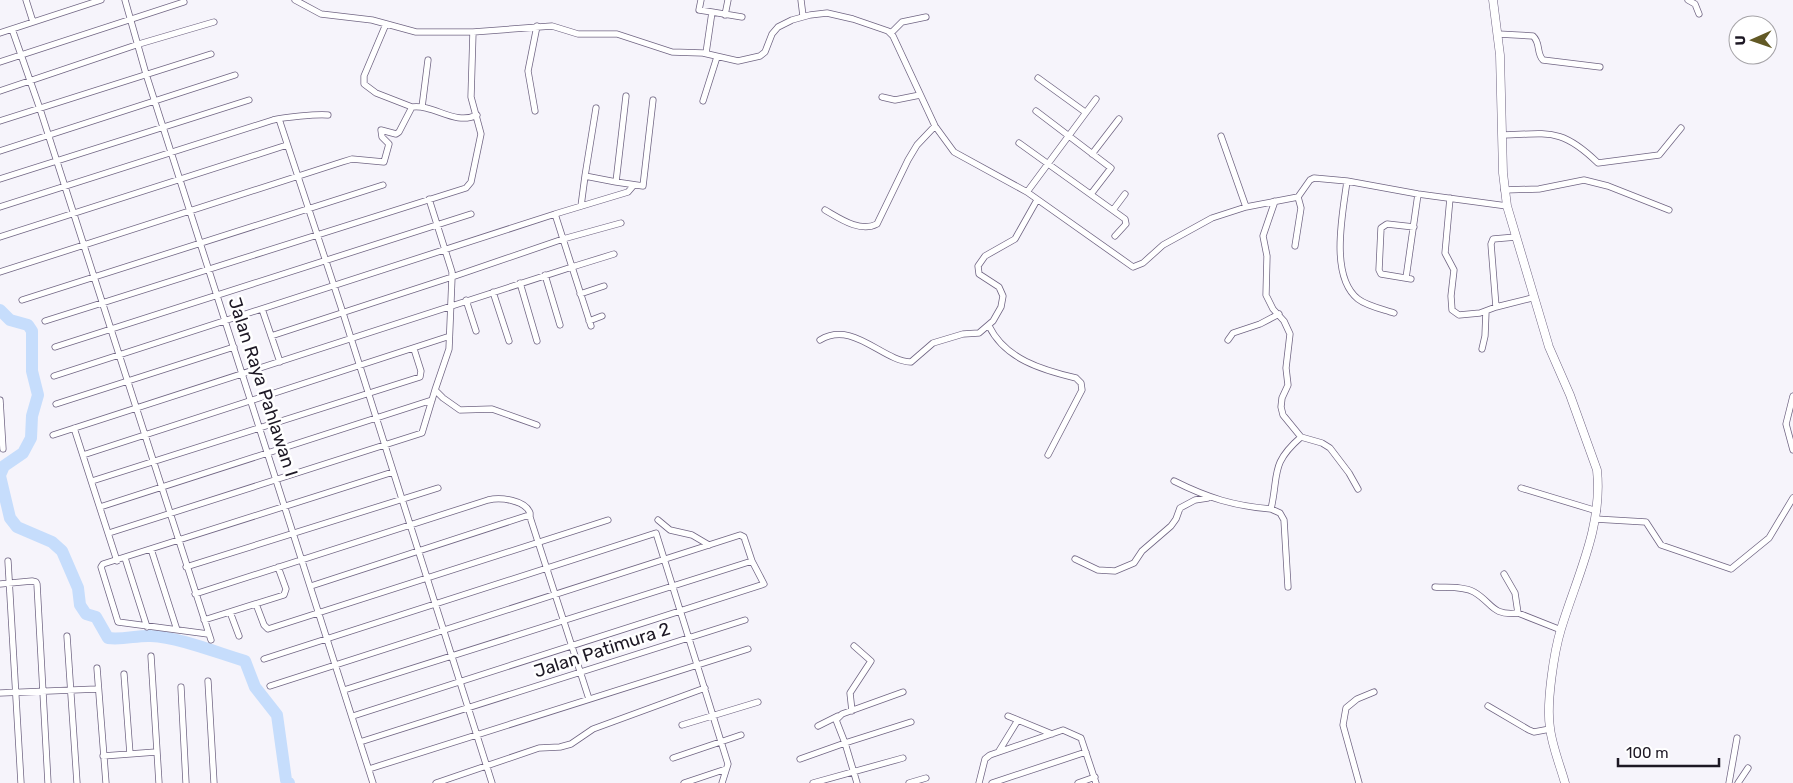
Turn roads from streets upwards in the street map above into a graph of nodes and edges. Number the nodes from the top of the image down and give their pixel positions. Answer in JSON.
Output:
{"nodes":[{"id":1,"x":26,"y":0,"type":"edge"},
{"id":2,"x":102,"y":0,"type":"edge"},
{"id":3,"x":124,"y":0,"type":"edge"},
{"id":4,"x":295,"y":0,"type":"edge"},
{"id":5,"x":701,"y":0,"type":"edge"},
{"id":6,"x":728,"y":0,"type":"edge"},
{"id":7,"x":801,"y":0,"type":"edge"},
{"id":8,"x":1493,"y":0,"type":"edge"},
{"id":9,"x":1688,"y":0,"type":"edge"},
{"id":10,"x":184,"y":2,"type":"dead end"},
{"id":11,"x":712,"y":12,"type":"junction"},
{"id":12,"x":725,"y":14,"type":"junction"},
{"id":13,"x":1699,"y":14,"type":"dead end"},
{"id":14,"x":803,"y":16,"type":"junction"},
{"id":15,"x":742,"y":17,"type":"dead end"},
{"id":16,"x":926,"y":17,"type":"dead end"},
{"id":17,"x":130,"y":18,"type":"junction"},
{"id":18,"x":32,"y":22,"type":"junction"},
{"id":19,"x":214,"y":22,"type":"dead end"},
{"id":20,"x":386,"y":24,"type":"junction"},
{"id":21,"x":536,"y":26,"type":"junction"},
{"id":22,"x":12,"y":29,"type":"junction"},
{"id":23,"x":473,"y":32,"type":"junction"},
{"id":24,"x":0,"y":33,"type":"edge"},
{"id":25,"x":891,"y":34,"type":"junction"},
{"id":26,"x":1498,"y":34,"type":"junction"},
{"id":27,"x":139,"y":44,"type":"junction"},
{"id":28,"x":706,"y":53,"type":"junction"},
{"id":29,"x":211,"y":54,"type":"dead end"},
{"id":30,"x":20,"y":56,"type":"junction"},
{"id":31,"x":716,"y":57,"type":"junction"},
{"id":32,"x":428,"y":60,"type":"dead end"},
{"id":33,"x":0,"y":62,"type":"edge"},
{"id":34,"x":1600,"y":66,"type":"dead end"},
{"id":35,"x":146,"y":74,"type":"junction"},
{"id":36,"x":235,"y":75,"type":"dead end"},
{"id":37,"x":1038,"y":78,"type":"dead end"},
{"id":38,"x":32,"y":81,"type":"junction"},
{"id":39,"x":0,"y":92,"type":"edge"},
{"id":40,"x":920,"y":95,"type":"junction"},
{"id":41,"x":626,"y":96,"type":"dead end"},
{"id":42,"x":882,"y":97,"type":"dead end"},
{"id":43,"x":1096,"y":99,"type":"dead end"},
{"id":44,"x":249,"y":100,"type":"dead end"},
{"id":45,"x":653,"y":100,"type":"dead end"},
{"id":46,"x":156,"y":101,"type":"junction"},
{"id":47,"x":704,"y":101,"type":"dead end"},
{"id":48,"x":412,"y":107,"type":"junction"},
{"id":49,"x":422,"y":107,"type":"junction"},
{"id":50,"x":596,"y":108,"type":"dead end"},
{"id":51,"x":40,"y":109,"type":"junction"},
{"id":52,"x":535,"y":111,"type":"dead end"},
{"id":53,"x":1036,"y":111,"type":"dead end"},
{"id":54,"x":1085,"y":112,"type":"junction"},
{"id":55,"x":328,"y":115,"type":"dead end"},
{"id":56,"x":477,"y":116,"type":"junction"},
{"id":57,"x":279,"y":119,"type":"junction"},
{"id":58,"x":1119,"y":119,"type":"dead end"},
{"id":59,"x":0,"y":122,"type":"edge"},
{"id":60,"x":935,"y":126,"type":"junction"},
{"id":61,"x":164,"y":127,"type":"junction"},
{"id":62,"x":1681,"y":128,"type":"dead end"},
{"id":63,"x":48,"y":135,"type":"junction"},
{"id":64,"x":1068,"y":135,"type":"junction"},
{"id":65,"x":1502,"y":135,"type":"junction"},
{"id":66,"x":1221,"y":136,"type":"dead end"},
{"id":67,"x":1019,"y":143,"type":"dead end"},
{"id":68,"x":287,"y":145,"type":"junction"},
{"id":69,"x":0,"y":150,"type":"edge"},
{"id":70,"x":172,"y":153,"type":"junction"},
{"id":71,"x":1092,"y":154,"type":"junction"},
{"id":72,"x":56,"y":161,"type":"junction"},
{"id":73,"x":1047,"y":163,"type":"junction"},
{"id":74,"x":298,"y":176,"type":"junction"},
{"id":75,"x":586,"y":176,"type":"junction"},
{"id":76,"x":0,"y":179,"type":"edge"},
{"id":77,"x":180,"y":179,"type":"junction"},
{"id":78,"x":1347,"y":181,"type":"junction"},
{"id":79,"x":616,"y":182,"type":"junction"},
{"id":80,"x":383,"y":185,"type":"dead end"},
{"id":81,"x":634,"y":185,"type":"junction"},
{"id":82,"x":65,"y":187,"type":"junction"},
{"id":83,"x":1507,"y":190,"type":"junction"},
{"id":84,"x":1027,"y":192,"type":"junction"},
{"id":85,"x":1091,"y":194,"type":"junction"},
{"id":86,"x":1125,"y":194,"type":"dead end"},
{"id":87,"x":1418,"y":194,"type":"junction"},
{"id":88,"x":1298,"y":197,"type":"junction"},
{"id":89,"x":1450,"y":198,"type":"junction"},
{"id":90,"x":429,"y":199,"type":"junction"},
{"id":91,"x":1037,"y":200,"type":"junction"},
{"id":92,"x":1275,"y":201,"type":"junction"},
{"id":93,"x":581,"y":206,"type":"junction"},
{"id":94,"x":1507,"y":206,"type":"junction"},
{"id":95,"x":0,"y":207,"type":"edge"},
{"id":96,"x":1246,"y":207,"type":"junction"},
{"id":97,"x":308,"y":208,"type":"junction"},
{"id":98,"x":191,"y":210,"type":"junction"},
{"id":99,"x":825,"y":210,"type":"dead end"},
{"id":100,"x":1113,"y":210,"type":"junction"},
{"id":101,"x":1669,"y":210,"type":"dead end"},
{"id":102,"x":73,"y":213,"type":"junction"},
{"id":103,"x":471,"y":214,"type":"dead end"},
{"id":104,"x":556,"y":214,"type":"junction"},
{"id":105,"x":621,"y":223,"type":"dead end"},
{"id":106,"x":438,"y":225,"type":"junction"},
{"id":107,"x":1414,"y":227,"type":"junction"},
{"id":108,"x":317,"y":234,"type":"junction"},
{"id":109,"x":1115,"y":236,"type":"dead end"},
{"id":110,"x":0,"y":237,"type":"edge"},
{"id":111,"x":1516,"y":238,"type":"junction"},
{"id":112,"x":563,"y":239,"type":"junction"},
{"id":113,"x":201,"y":242,"type":"junction"},
{"id":114,"x":83,"y":244,"type":"junction"},
{"id":115,"x":1295,"y":246,"type":"dead end"},
{"id":116,"x":446,"y":250,"type":"junction"},
{"id":117,"x":614,"y":254,"type":"dead end"},
{"id":118,"x":326,"y":260,"type":"junction"},
{"id":119,"x":572,"y":267,"type":"junction"},
{"id":120,"x":210,"y":268,"type":"junction"},
{"id":121,"x":0,"y":272,"type":"edge"},
{"id":122,"x":545,"y":275,"type":"junction"},
{"id":123,"x":93,"y":277,"type":"junction"},
{"id":124,"x":452,"y":277,"type":"junction"},
{"id":125,"x":520,"y":283,"type":"junction"},
{"id":126,"x":334,"y":286,"type":"junction"},
{"id":127,"x":604,"y":286,"type":"dead end"},
{"id":128,"x":493,"y":292,"type":"junction"},
{"id":129,"x":580,"y":294,"type":"junction"},
{"id":130,"x":218,"y":295,"type":"junction"},
{"id":131,"x":1532,"y":298,"type":"junction"},
{"id":132,"x":22,"y":300,"type":"dead end"},
{"id":133,"x":466,"y":300,"type":"junction"},
{"id":134,"x":102,"y":304,"type":"junction"},
{"id":135,"x":452,"y":305,"type":"junction"},
{"id":136,"x":1496,"y":307,"type":"junction"},
{"id":137,"x":262,"y":309,"type":"junction"},
{"id":138,"x":1486,"y":311,"type":"junction"},
{"id":139,"x":1394,"y":312,"type":"dead end"},
{"id":140,"x":343,"y":313,"type":"junction"},
{"id":141,"x":1279,"y":314,"type":"junction"},
{"id":142,"x":602,"y":316,"type":"dead end"},
{"id":143,"x":45,"y":321,"type":"dead end"},
{"id":144,"x":226,"y":321,"type":"junction"},
{"id":145,"x":560,"y":325,"type":"dead end"},
{"id":146,"x":989,"y":326,"type":"junction"},
{"id":147,"x":110,"y":329,"type":"junction"},
{"id":148,"x":476,"y":331,"type":"dead end"},
{"id":149,"x":271,"y":336,"type":"junction"},
{"id":150,"x":447,"y":337,"type":"dead end"},
{"id":151,"x":350,"y":340,"type":"junction"},
{"id":152,"x":820,"y":340,"type":"dead end"},
{"id":153,"x":1228,"y":340,"type":"dead end"},
{"id":154,"x":509,"y":341,"type":"dead end"},
{"id":155,"x":537,"y":341,"type":"dead end"},
{"id":156,"x":55,"y":347,"type":"dead end"},
{"id":157,"x":234,"y":347,"type":"junction"},
{"id":158,"x":1482,"y":349,"type":"dead end"},
{"id":159,"x":414,"y":350,"type":"junction"},
{"id":160,"x":118,"y":355,"type":"junction"},
{"id":161,"x":280,"y":362,"type":"junction"},
{"id":162,"x":360,"y":367,"type":"junction"},
{"id":163,"x":243,"y":374,"type":"junction"},
{"id":164,"x":54,"y":376,"type":"dead end"},
{"id":165,"x":126,"y":381,"type":"junction"},
{"id":166,"x":435,"y":390,"type":"junction"},
{"id":167,"x":368,"y":392,"type":"junction"},
{"id":168,"x":1793,"y":396,"type":"edge"},
{"id":169,"x":0,"y":400,"type":"edge"},
{"id":170,"x":432,"y":400,"type":"junction"},
{"id":171,"x":252,"y":401,"type":"junction"},
{"id":172,"x":56,"y":404,"type":"dead end"},
{"id":173,"x":135,"y":409,"type":"junction"},
{"id":174,"x":377,"y":419,"type":"junction"},
{"id":175,"x":537,"y":425,"type":"dead end"},
{"id":176,"x":260,"y":427,"type":"junction"},
{"id":177,"x":74,"y":428,"type":"junction"},
{"id":178,"x":53,"y":435,"type":"dead end"},
{"id":179,"x":144,"y":436,"type":"junction"},
{"id":180,"x":1301,"y":437,"type":"junction"},
{"id":181,"x":385,"y":445,"type":"junction"},
{"id":182,"x":3,"y":449,"type":"dead end"},
{"id":183,"x":1793,"y":450,"type":"edge"},
{"id":184,"x":269,"y":453,"type":"junction"},
{"id":185,"x":83,"y":455,"type":"junction"},
{"id":186,"x":1048,"y":455,"type":"dead end"},
{"id":187,"x":153,"y":462,"type":"junction"},
{"id":188,"x":393,"y":472,"type":"junction"},
{"id":189,"x":277,"y":479,"type":"junction"},
{"id":190,"x":92,"y":481,"type":"junction"},
{"id":191,"x":1174,"y":481,"type":"dead end"},
{"id":192,"x":162,"y":487,"type":"junction"},
{"id":193,"x":438,"y":488,"type":"dead end"},
{"id":194,"x":1522,"y":488,"type":"dead end"},
{"id":195,"x":1358,"y":489,"type":"dead end"},
{"id":196,"x":1208,"y":498,"type":"junction"},
{"id":197,"x":1793,"y":498,"type":"edge"},
{"id":198,"x":402,"y":499,"type":"junction"},
{"id":199,"x":285,"y":506,"type":"junction"},
{"id":200,"x":100,"y":508,"type":"junction"},
{"id":201,"x":1271,"y":509,"type":"junction"},
{"id":202,"x":170,"y":514,"type":"junction"},
{"id":203,"x":1596,"y":515,"type":"junction"},
{"id":204,"x":530,"y":517,"type":"junction"},
{"id":205,"x":608,"y":520,"type":"dead end"},
{"id":206,"x":658,"y":520,"type":"dead end"},
{"id":207,"x":410,"y":525,"type":"junction"},
{"id":208,"x":109,"y":533,"type":"junction"},
{"id":209,"x":294,"y":534,"type":"junction"},
{"id":210,"x":178,"y":540,"type":"junction"},
{"id":211,"x":539,"y":542,"type":"junction"},
{"id":212,"x":709,"y":545,"type":"junction"},
{"id":213,"x":151,"y":549,"type":"junction"},
{"id":214,"x":418,"y":552,"type":"junction"},
{"id":215,"x":125,"y":558,"type":"junction"},
{"id":216,"x":1074,"y":558,"type":"dead end"},
{"id":217,"x":302,"y":559,"type":"junction"},
{"id":218,"x":664,"y":559,"type":"junction"},
{"id":219,"x":117,"y":560,"type":"junction"},
{"id":220,"x":8,"y":561,"type":"dead end"},
{"id":221,"x":752,"y":561,"type":"junction"},
{"id":222,"x":186,"y":567,"type":"junction"},
{"id":223,"x":278,"y":567,"type":"junction"},
{"id":224,"x":548,"y":568,"type":"junction"},
{"id":225,"x":1504,"y":574,"type":"dead end"},
{"id":226,"x":426,"y":578,"type":"junction"},
{"id":227,"x":9,"y":583,"type":"junction"},
{"id":228,"x":0,"y":584,"type":"edge"},
{"id":229,"x":673,"y":585,"type":"junction"},
{"id":230,"x":311,"y":586,"type":"junction"},
{"id":231,"x":1288,"y":587,"type":"dead end"},
{"id":232,"x":1435,"y":587,"type":"dead end"},
{"id":233,"x":195,"y":594,"type":"junction"},
{"id":234,"x":556,"y":594,"type":"junction"},
{"id":235,"x":256,"y":604,"type":"junction"},
{"id":236,"x":435,"y":604,"type":"junction"},
{"id":237,"x":230,"y":612,"type":"junction"},
{"id":238,"x":318,"y":612,"type":"junction"},
{"id":239,"x":681,"y":612,"type":"junction"},
{"id":240,"x":1518,"y":613,"type":"junction"},
{"id":241,"x":204,"y":620,"type":"junction"},
{"id":242,"x":564,"y":620,"type":"junction"},
{"id":243,"x":745,"y":620,"type":"dead end"},
{"id":244,"x":148,"y":627,"type":"junction"},
{"id":245,"x":1557,"y":629,"type":"junction"},
{"id":246,"x":177,"y":630,"type":"junction"},
{"id":247,"x":443,"y":630,"type":"junction"},
{"id":248,"x":67,"y":636,"type":"dead end"},
{"id":249,"x":239,"y":636,"type":"dead end"},
{"id":250,"x":328,"y":638,"type":"junction"},
{"id":251,"x":689,"y":638,"type":"junction"},
{"id":252,"x":572,"y":646,"type":"junction"},
{"id":253,"x":854,"y":646,"type":"dead end"},
{"id":254,"x":748,"y":649,"type":"dead end"},
{"id":255,"x":151,"y":656,"type":"dead end"},
{"id":256,"x":451,"y":656,"type":"junction"},
{"id":257,"x":264,"y":658,"type":"dead end"},
{"id":258,"x":336,"y":664,"type":"junction"},
{"id":259,"x":697,"y":664,"type":"junction"},
{"id":260,"x":97,"y":668,"type":"dead end"},
{"id":261,"x":581,"y":672,"type":"junction"},
{"id":262,"x":124,"y":674,"type":"dead end"},
{"id":263,"x":208,"y":681,"type":"dead end"},
{"id":264,"x":460,"y":682,"type":"junction"},
{"id":265,"x":270,"y":686,"type":"dead end"},
{"id":266,"x":181,"y":687,"type":"dead end"},
{"id":267,"x":704,"y":688,"type":"junction"},
{"id":268,"x":97,"y":689,"type":"junction"},
{"id":269,"x":70,"y":690,"type":"junction"},
{"id":270,"x":344,"y":690,"type":"junction"},
{"id":271,"x":43,"y":691,"type":"junction"},
{"id":272,"x":16,"y":692,"type":"junction"},
{"id":273,"x":903,"y":692,"type":"dead end"},
{"id":274,"x":1374,"y":692,"type":"dead end"},
{"id":275,"x":0,"y":693,"type":"edge"},
{"id":276,"x":589,"y":698,"type":"junction"},
{"id":277,"x":758,"y":702,"type":"dead end"},
{"id":278,"x":1488,"y":706,"type":"dead end"},
{"id":279,"x":468,"y":708,"type":"junction"},
{"id":280,"x":852,"y":711,"type":"junction"},
{"id":281,"x":713,"y":715,"type":"junction"},
{"id":282,"x":353,"y":716,"type":"junction"},
{"id":283,"x":838,"y":716,"type":"junction"},
{"id":284,"x":1008,"y":716,"type":"dead end"},
{"id":285,"x":1018,"y":720,"type":"junction"},
{"id":286,"x":911,"y":722,"type":"dead end"},
{"id":287,"x":682,"y":725,"type":"dead end"},
{"id":288,"x":818,"y":726,"type":"dead end"},
{"id":289,"x":1546,"y":730,"type":"junction"},
{"id":290,"x":1052,"y":734,"type":"junction"},
{"id":291,"x":476,"y":735,"type":"junction"},
{"id":292,"x":740,"y":735,"type":"dead end"},
{"id":293,"x":1737,"y":738,"type":"dead end"},
{"id":294,"x":720,"y":741,"type":"junction"},
{"id":295,"x":360,"y":742,"type":"junction"},
{"id":296,"x":845,"y":743,"type":"junction"},
{"id":297,"x":999,"y":751,"type":"junction"},
{"id":298,"x":156,"y":752,"type":"junction"},
{"id":299,"x":1086,"y":752,"type":"junction"},
{"id":300,"x":130,"y":754,"type":"junction"},
{"id":301,"x":103,"y":756,"type":"junction"},
{"id":302,"x":673,"y":758,"type":"dead end"},
{"id":303,"x":903,"y":758,"type":"dead end"},
{"id":304,"x":800,"y":759,"type":"dead end"},
{"id":305,"x":487,"y":766,"type":"junction"},
{"id":306,"x":1748,"y":768,"type":"dead end"},
{"id":307,"x":369,"y":769,"type":"junction"},
{"id":308,"x":726,"y":769,"type":"junction"},
{"id":309,"x":854,"y":771,"type":"junction"},
{"id":310,"x":926,"y":778,"type":"dead end"},
{"id":311,"x":1095,"y":780,"type":"edge"},
{"id":312,"x":21,"y":783,"type":"edge"},
{"id":313,"x":48,"y":783,"type":"edge"},
{"id":314,"x":77,"y":783,"type":"edge"},
{"id":315,"x":106,"y":783,"type":"edge"},
{"id":316,"x":159,"y":783,"type":"edge"},
{"id":317,"x":186,"y":783,"type":"edge"},
{"id":318,"x":214,"y":783,"type":"edge"},
{"id":319,"x":373,"y":783,"type":"edge"},
{"id":320,"x":436,"y":783,"type":"edge"},
{"id":321,"x":492,"y":783,"type":"edge"},
{"id":322,"x":684,"y":783,"type":"edge"},
{"id":323,"x":722,"y":783,"type":"edge"},
{"id":324,"x":813,"y":783,"type":"edge"},
{"id":325,"x":857,"y":783,"type":"edge"},
{"id":326,"x":909,"y":783,"type":"edge"},
{"id":327,"x":979,"y":783,"type":"edge"},
{"id":328,"x":992,"y":783,"type":"edge"},
{"id":329,"x":1078,"y":783,"type":"edge"},
{"id":330,"x":1359,"y":783,"type":"edge"},
{"id":331,"x":1565,"y":783,"type":"edge"},
{"id":332,"x":1729,"y":783,"type":"edge"},
{"id":333,"x":1738,"y":783,"type":"edge"}],
"edges":[{"from":1,"to":18,"type":"street"},
{"from":2,"to":18,"type":"street"},
{"from":3,"to":17,"type":"street","name":"Jalan Raya Pahlawan I"},
{"from":4,"to":20,"type":"street"},
{"from":5,"to":11,"type":"street"},
{"from":6,"to":12,"type":"street"},
{"from":7,"to":14,"type":"street"},
{"from":8,"to":26,"type":"street"},
{"from":9,"to":13,"type":"street"},
{"from":10,"to":17,"type":"street"},
{"from":11,"to":12,"type":"street"},
{"from":11,"to":28,"type":"street"},
{"from":12,"to":15,"type":"street"},
{"from":14,"to":25,"type":"street"},
{"from":14,"to":31,"type":"street"},
{"from":16,"to":25,"type":"street"},
{"from":17,"to":27,"type":"street","name":"Jalan Raya Pahlawan I"},
{"from":17,"to":30,"type":"street"},
{"from":18,"to":22,"type":"street"},
{"from":19,"to":27,"type":"street"},
{"from":20,"to":23,"type":"street"},
{"from":20,"to":48,"type":"street"},
{"from":21,"to":23,"type":"street"},
{"from":21,"to":28,"type":"street"},
{"from":21,"to":52,"type":"street"},
{"from":22,"to":24,"type":"street"},
{"from":22,"to":30,"type":"street"},
{"from":23,"to":56,"type":"street"},
{"from":25,"to":40,"type":"street"},
{"from":26,"to":34,"type":"street"},
{"from":26,"to":65,"type":"street"},
{"from":27,"to":35,"type":"street","name":"Jalan Raya Pahlawan I"},
{"from":27,"to":38,"type":"street"},
{"from":28,"to":31,"type":"street"},
{"from":29,"to":35,"type":"street"},
{"from":30,"to":33,"type":"street"},
{"from":30,"to":38,"type":"street"},
{"from":31,"to":47,"type":"street"},
{"from":32,"to":49,"type":"street"},
{"from":35,"to":46,"type":"street","name":"Jalan Raya Pahlawan I"},
{"from":35,"to":51,"type":"street"},
{"from":36,"to":46,"type":"street"},
{"from":37,"to":54,"type":"street"},
{"from":38,"to":39,"type":"street"},
{"from":38,"to":51,"type":"street"},
{"from":40,"to":42,"type":"street"},
{"from":40,"to":60,"type":"street"},
{"from":41,"to":79,"type":"street"},
{"from":43,"to":54,"type":"street"},
{"from":44,"to":61,"type":"street"},
{"from":45,"to":81,"type":"street"},
{"from":46,"to":61,"type":"street","name":"Jalan Raya Pahlawan I"},
{"from":46,"to":63,"type":"street"},
{"from":48,"to":49,"type":"street"},
{"from":48,"to":74,"type":"street"},
{"from":49,"to":56,"type":"street"},
{"from":50,"to":75,"type":"street"},
{"from":51,"to":59,"type":"street"},
{"from":51,"to":63,"type":"street"},
{"from":53,"to":64,"type":"street"},
{"from":54,"to":64,"type":"street"},
{"from":55,"to":57,"type":"street"},
{"from":56,"to":90,"type":"street"},
{"from":57,"to":68,"type":"street"},
{"from":57,"to":70,"type":"street"},
{"from":58,"to":71,"type":"street"},
{"from":60,"to":84,"type":"street"},
{"from":60,"to":99,"type":"street"},
{"from":61,"to":70,"type":"street","name":"Jalan Raya Pahlawan I"},
{"from":61,"to":72,"type":"street"},
{"from":62,"to":65,"type":"street"},
{"from":63,"to":69,"type":"street"},
{"from":63,"to":72,"type":"street"},
{"from":64,"to":71,"type":"street"},
{"from":64,"to":73,"type":"street"},
{"from":65,"to":83,"type":"street"},
{"from":66,"to":96,"type":"street"},
{"from":67,"to":73,"type":"street"},
{"from":68,"to":74,"type":"street"},
{"from":68,"to":77,"type":"street"},
{"from":70,"to":77,"type":"street","name":"Jalan Raya Pahlawan I"},
{"from":70,"to":82,"type":"street"},
{"from":71,"to":85,"type":"street"},
{"from":72,"to":76,"type":"street"},
{"from":72,"to":82,"type":"street"},
{"from":73,"to":84,"type":"street"},
{"from":73,"to":85,"type":"street"},
{"from":74,"to":97,"type":"street"},
{"from":74,"to":98,"type":"street"},
{"from":75,"to":79,"type":"street"},
{"from":75,"to":93,"type":"street"},
{"from":77,"to":98,"type":"street","name":"Jalan Raya Pahlawan I"},
{"from":77,"to":102,"type":"street"},
{"from":78,"to":87,"type":"street"},
{"from":78,"to":88,"type":"street"},
{"from":78,"to":139,"type":"street"},
{"from":79,"to":81,"type":"street"},
{"from":80,"to":97,"type":"street"},
{"from":81,"to":93,"type":"street"},
{"from":82,"to":95,"type":"street"},
{"from":82,"to":102,"type":"street"},
{"from":83,"to":94,"type":"street"},
{"from":83,"to":101,"type":"street"},
{"from":84,"to":91,"type":"street"},
{"from":85,"to":100,"type":"street"},
{"from":86,"to":100,"type":"street"},
{"from":87,"to":89,"type":"street"},
{"from":87,"to":107,"type":"street"},
{"from":88,"to":92,"type":"street"},
{"from":88,"to":115,"type":"street"},
{"from":89,"to":94,"type":"street"},
{"from":89,"to":138,"type":"street"},
{"from":90,"to":106,"type":"street"},
{"from":90,"to":108,"type":"street"},
{"from":91,"to":96,"type":"street"},
{"from":91,"to":146,"type":"street"},
{"from":92,"to":96,"type":"street"},
{"from":92,"to":141,"type":"street"},
{"from":93,"to":104,"type":"street"},
{"from":94,"to":111,"type":"street"},
{"from":97,"to":108,"type":"street"},
{"from":97,"to":113,"type":"street"},
{"from":98,"to":113,"type":"street","name":"Jalan Raya Pahlawan I"},
{"from":98,"to":114,"type":"street"},
{"from":100,"to":109,"type":"street"},
{"from":102,"to":110,"type":"street"},
{"from":102,"to":114,"type":"street"},
{"from":103,"to":106,"type":"street"},
{"from":104,"to":112,"type":"street"},
{"from":104,"to":116,"type":"street"},
{"from":105,"to":112,"type":"street"},
{"from":106,"to":116,"type":"street"},
{"from":106,"to":118,"type":"street"},
{"from":107,"to":107,"type":"street"},
{"from":108,"to":118,"type":"street"},
{"from":108,"to":120,"type":"street"},
{"from":111,"to":131,"type":"street"},
{"from":111,"to":136,"type":"street"},
{"from":112,"to":119,"type":"street"},
{"from":112,"to":124,"type":"street"},
{"from":113,"to":120,"type":"street","name":"Jalan Raya Pahlawan I"},
{"from":113,"to":123,"type":"street"},
{"from":114,"to":121,"type":"street"},
{"from":114,"to":123,"type":"street"},
{"from":116,"to":124,"type":"street"},
{"from":116,"to":126,"type":"street"},
{"from":117,"to":119,"type":"street"},
{"from":118,"to":126,"type":"street"},
{"from":118,"to":130,"type":"street"},
{"from":119,"to":122,"type":"street"},
{"from":119,"to":129,"type":"street"},
{"from":120,"to":130,"type":"street","name":"Jalan Raya Pahlawan I"},
{"from":120,"to":134,"type":"street"},
{"from":122,"to":125,"type":"street"},
{"from":122,"to":145,"type":"street"},
{"from":123,"to":132,"type":"street"},
{"from":123,"to":134,"type":"street"},
{"from":124,"to":135,"type":"street"},
{"from":124,"to":140,"type":"street"},
{"from":125,"to":128,"type":"street"},
{"from":125,"to":155,"type":"street"},
{"from":126,"to":137,"type":"street"},
{"from":126,"to":140,"type":"street"},
{"from":127,"to":129,"type":"street"},
{"from":128,"to":133,"type":"street"},
{"from":128,"to":154,"type":"street"},
{"from":129,"to":142,"type":"street"},
{"from":130,"to":144,"type":"street","name":"Jalan Raya Pahlawan I"},
{"from":130,"to":147,"type":"street"},
{"from":131,"to":136,"type":"street"},
{"from":131,"to":203,"type":"street"},
{"from":133,"to":135,"type":"street"},
{"from":133,"to":148,"type":"street"},
{"from":134,"to":143,"type":"street"},
{"from":134,"to":147,"type":"street"},
{"from":135,"to":151,"type":"street"},
{"from":135,"to":166,"type":"street"},
{"from":136,"to":138,"type":"street"},
{"from":137,"to":144,"type":"street"},
{"from":137,"to":149,"type":"street"},
{"from":138,"to":158,"type":"street"},
{"from":140,"to":149,"type":"street"},
{"from":140,"to":151,"type":"street"},
{"from":141,"to":153,"type":"street"},
{"from":141,"to":180,"type":"street"},
{"from":144,"to":157,"type":"street","name":"Jalan Raya Pahlawan I"},
{"from":144,"to":160,"type":"street"},
{"from":146,"to":152,"type":"street"},
{"from":146,"to":186,"type":"street"},
{"from":147,"to":156,"type":"street"},
{"from":147,"to":160,"type":"street"},
{"from":149,"to":161,"type":"street"},
{"from":150,"to":159,"type":"street"},
{"from":151,"to":161,"type":"street"},
{"from":151,"to":162,"type":"street"},
{"from":157,"to":163,"type":"street","name":"Jalan Raya Pahlawan I"},
{"from":157,"to":165,"type":"street"},
{"from":159,"to":162,"type":"street"},
{"from":159,"to":167,"type":"street"},
{"from":160,"to":164,"type":"street"},
{"from":160,"to":165,"type":"street"},
{"from":161,"to":163,"type":"street"},
{"from":162,"to":167,"type":"street"},
{"from":162,"to":171,"type":"street"},
{"from":163,"to":171,"type":"street","name":"Jalan Raya Pahlawan I"},
{"from":163,"to":173,"type":"street"},
{"from":165,"to":172,"type":"street"},
{"from":165,"to":173,"type":"street"},
{"from":166,"to":170,"type":"street"},
{"from":166,"to":175,"type":"street"},
{"from":167,"to":174,"type":"street"},
{"from":167,"to":176,"type":"street"},
{"from":168,"to":183,"type":"street"},
{"from":169,"to":182,"type":"street"},
{"from":170,"to":174,"type":"street"},
{"from":170,"to":181,"type":"street"},
{"from":171,"to":176,"type":"street","name":"Jalan Raya Pahlawan I"},
{"from":171,"to":179,"type":"street"},
{"from":173,"to":177,"type":"street"},
{"from":173,"to":179,"type":"street"},
{"from":174,"to":181,"type":"street"},
{"from":174,"to":184,"type":"street"},
{"from":176,"to":184,"type":"street","name":"Jalan Raya Pahlawan I"},
{"from":176,"to":187,"type":"street"},
{"from":177,"to":178,"type":"street"},
{"from":177,"to":185,"type":"street"},
{"from":179,"to":185,"type":"street"},
{"from":179,"to":187,"type":"street"},
{"from":180,"to":195,"type":"street"},
{"from":180,"to":201,"type":"street"},
{"from":181,"to":188,"type":"street"},
{"from":181,"to":189,"type":"street"},
{"from":184,"to":189,"type":"street","name":"Jalan Raya Pahlawan I"},
{"from":184,"to":192,"type":"street"},
{"from":185,"to":190,"type":"street"},
{"from":187,"to":190,"type":"street"},
{"from":187,"to":192,"type":"street"},
{"from":188,"to":198,"type":"street"},
{"from":188,"to":199,"type":"street"},
{"from":189,"to":199,"type":"street","name":"Jalan Raya Pahlawan I"},
{"from":189,"to":202,"type":"street"},
{"from":190,"to":200,"type":"street"},
{"from":191,"to":196,"type":"street"},
{"from":192,"to":200,"type":"street"},
{"from":192,"to":202,"type":"street"},
{"from":193,"to":198,"type":"street"},
{"from":194,"to":203,"type":"street"},
{"from":196,"to":201,"type":"street"},
{"from":196,"to":216,"type":"street"},
{"from":197,"to":203,"type":"street"},
{"from":198,"to":207,"type":"street"},
{"from":198,"to":209,"type":"street"},
{"from":199,"to":209,"type":"street","name":"Jalan Raya Pahlawan I"},
{"from":199,"to":210,"type":"street"},
{"from":200,"to":208,"type":"street"},
{"from":201,"to":231,"type":"street"},
{"from":202,"to":208,"type":"street"},
{"from":202,"to":210,"type":"street"},
{"from":203,"to":245,"type":"street"},
{"from":204,"to":207,"type":"street"},
{"from":204,"to":211,"type":"street"},
{"from":204,"to":214,"type":"street"},
{"from":205,"to":211,"type":"street"},
{"from":206,"to":212,"type":"street"},
{"from":207,"to":214,"type":"street"},
{"from":207,"to":217,"type":"street"},
{"from":208,"to":219,"type":"street"},
{"from":209,"to":217,"type":"street","name":"Jalan Raya Pahlawan I"},
{"from":209,"to":222,"type":"street"},
{"from":210,"to":213,"type":"street"},
{"from":210,"to":222,"type":"street"},
{"from":211,"to":224,"type":"street"},
{"from":211,"to":226,"type":"street"},
{"from":212,"to":218,"type":"street"},
{"from":212,"to":221,"type":"street"},
{"from":213,"to":215,"type":"street"},
{"from":213,"to":246,"type":"street"},
{"from":214,"to":226,"type":"street"},
{"from":214,"to":230,"type":"street"},
{"from":215,"to":219,"type":"street"},
{"from":215,"to":244,"type":"street"},
{"from":217,"to":223,"type":"street"},
{"from":217,"to":230,"type":"street","name":"Jalan Raya Pahlawan I"},
{"from":218,"to":224,"type":"street"},
{"from":218,"to":229,"type":"street"},
{"from":218,"to":234,"type":"street"},
{"from":219,"to":244,"type":"street"},
{"from":220,"to":227,"type":"street"},
{"from":221,"to":229,"type":"street"},
{"from":221,"to":239,"type":"street"},
{"from":222,"to":233,"type":"street"},
{"from":223,"to":233,"type":"street"},
{"from":223,"to":235,"type":"street"},
{"from":224,"to":234,"type":"street"},
{"from":224,"to":236,"type":"street"},
{"from":225,"to":240,"type":"street"},
{"from":226,"to":236,"type":"street"},
{"from":226,"to":238,"type":"street"},
{"from":227,"to":228,"type":"street"},
{"from":227,"to":271,"type":"street"},
{"from":227,"to":272,"type":"street"},
{"from":229,"to":239,"type":"street"},
{"from":229,"to":242,"type":"street"},
{"from":230,"to":238,"type":"street","name":"Jalan Raya Pahlawan I"},
{"from":232,"to":240,"type":"street"},
{"from":233,"to":241,"type":"street"},
{"from":234,"to":242,"type":"street"},
{"from":234,"to":247,"type":"street"},
{"from":235,"to":237,"type":"street"},
{"from":235,"to":238,"type":"street"},
{"from":236,"to":247,"type":"street"},
{"from":236,"to":250,"type":"street"},
{"from":237,"to":241,"type":"street"},
{"from":237,"to":249,"type":"street"},
{"from":238,"to":250,"type":"street","name":"Jalan Raya Pahlawan I"},
{"from":239,"to":251,"type":"street"},
{"from":239,"to":252,"type":"street"},
{"from":240,"to":245,"type":"street"},
{"from":241,"to":246,"type":"street"},
{"from":242,"to":252,"type":"street"},
{"from":242,"to":256,"type":"street"},
{"from":243,"to":251,"type":"street","name":"Jalan Patimura 2"},
{"from":244,"to":246,"type":"street"},
{"from":245,"to":289,"type":"street"},
{"from":247,"to":256,"type":"street"},
{"from":247,"to":258,"type":"street"},
{"from":248,"to":269,"type":"street"},
{"from":250,"to":257,"type":"street"},
{"from":250,"to":258,"type":"street","name":"Jalan Raya Pahlawan I"},
{"from":251,"to":259,"type":"street"},
{"from":251,"to":261,"type":"street","name":"Jalan Patimura 2"},
{"from":252,"to":261,"type":"street"},
{"from":252,"to":264,"type":"street"},
{"from":253,"to":280,"type":"street"},
{"from":254,"to":259,"type":"street"},
{"from":255,"to":298,"type":"street"},
{"from":256,"to":264,"type":"street"},
{"from":256,"to":270,"type":"street"},
{"from":258,"to":265,"type":"street"},
{"from":258,"to":270,"type":"street","name":"Jalan Raya Pahlawan I"},
{"from":259,"to":267,"type":"street"},
{"from":259,"to":276,"type":"street"},
{"from":260,"to":268,"type":"street"},
{"from":261,"to":276,"type":"street"},
{"from":261,"to":279,"type":"street","name":"Jalan Patimura 2"},
{"from":262,"to":300,"type":"street"},
{"from":263,"to":318,"type":"street"},
{"from":264,"to":279,"type":"street"},
{"from":264,"to":282,"type":"street"},
{"from":266,"to":317,"type":"street"},
{"from":267,"to":281,"type":"street"},
{"from":267,"to":305,"type":"street"},
{"from":268,"to":269,"type":"street"},
{"from":268,"to":301,"type":"street"},
{"from":269,"to":271,"type":"street"},
{"from":269,"to":314,"type":"street"},
{"from":270,"to":282,"type":"street","name":"Jalan Raya Pahlawan I"},
{"from":271,"to":272,"type":"street"},
{"from":271,"to":313,"type":"street"},
{"from":272,"to":275,"type":"street"},
{"from":272,"to":312,"type":"street"},
{"from":273,"to":280,"type":"street"},
{"from":274,"to":330,"type":"street"},
{"from":276,"to":291,"type":"street"},
{"from":277,"to":281,"type":"street"},
{"from":278,"to":289,"type":"street"},
{"from":279,"to":291,"type":"street"},
{"from":279,"to":295,"type":"street","name":"Jalan Patimura 2"},
{"from":280,"to":283,"type":"street"},
{"from":281,"to":287,"type":"street"},
{"from":281,"to":294,"type":"street"},
{"from":282,"to":295,"type":"street","name":"Jalan Raya Pahlawan I"},
{"from":283,"to":288,"type":"street"},
{"from":283,"to":296,"type":"street"},
{"from":284,"to":285,"type":"street"},
{"from":285,"to":290,"type":"street"},
{"from":285,"to":297,"type":"street"},
{"from":286,"to":296,"type":"street"},
{"from":289,"to":331,"type":"street"},
{"from":290,"to":297,"type":"street"},
{"from":290,"to":299,"type":"street"},
{"from":291,"to":305,"type":"street"},
{"from":291,"to":307,"type":"street"},
{"from":292,"to":294,"type":"street"},
{"from":293,"to":332,"type":"street"},
{"from":294,"to":302,"type":"street"},
{"from":294,"to":308,"type":"street"},
{"from":295,"to":307,"type":"street","name":"Jalan Raya Pahlawan I"},
{"from":296,"to":304,"type":"street"},
{"from":296,"to":309,"type":"street"},
{"from":297,"to":327,"type":"street"},
{"from":298,"to":300,"type":"street"},
{"from":298,"to":316,"type":"street"},
{"from":299,"to":311,"type":"street"},
{"from":299,"to":328,"type":"street"},
{"from":300,"to":301,"type":"street"},
{"from":301,"to":315,"type":"street"},
{"from":303,"to":309,"type":"street"},
{"from":305,"to":320,"type":"street"},
{"from":305,"to":321,"type":"street"},
{"from":306,"to":333,"type":"street"},
{"from":307,"to":319,"type":"street","name":"Jalan Raya Pahlawan I"},
{"from":308,"to":322,"type":"street"},
{"from":308,"to":323,"type":"street"},
{"from":309,"to":324,"type":"street"},
{"from":309,"to":325,"type":"street"},
{"from":310,"to":326,"type":"street"},
{"from":311,"to":329,"type":"street"}]}
